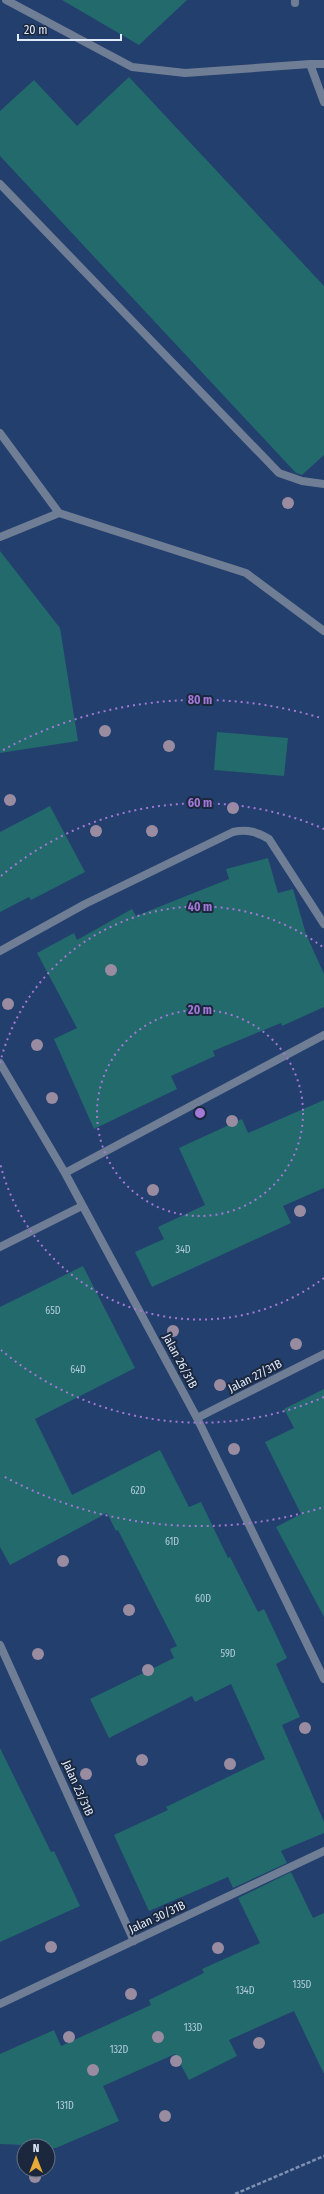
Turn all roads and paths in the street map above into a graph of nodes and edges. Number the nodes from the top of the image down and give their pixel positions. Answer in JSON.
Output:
{"nodes":[{"id":1,"x":6,"y":0,"type":"edge"},
{"id":2,"x":310,"y":64,"type":"junction"},
{"id":3,"x":324,"y":64,"type":"edge"},
{"id":4,"x":324,"y":102,"type":"edge"},
{"id":5,"x":0,"y":184,"type":"edge"},
{"id":6,"x":0,"y":433,"type":"edge"},
{"id":7,"x":324,"y":484,"type":"edge"},
{"id":8,"x":59,"y":513,"type":"junction"},
{"id":9,"x":0,"y":537,"type":"edge"},
{"id":10,"x":324,"y":631,"type":"edge"},
{"id":11,"x":324,"y":924,"type":"edge"},
{"id":12,"x":0,"y":951,"type":"edge"},
{"id":13,"x":324,"y":1035,"type":"edge"},
{"id":14,"x":0,"y":1063,"type":"edge"},
{"id":15,"x":65,"y":1173,"type":"junction"},
{"id":16,"x":82,"y":1206,"type":"junction"},
{"id":17,"x":0,"y":1247,"type":"edge"},
{"id":18,"x":324,"y":1354,"type":"edge"},
{"id":19,"x":197,"y":1418,"type":"junction"},
{"id":20,"x":0,"y":1646,"type":"edge"},
{"id":21,"x":324,"y":1679,"type":"edge"},
{"id":22,"x":324,"y":1851,"type":"edge"},
{"id":23,"x":134,"y":1941,"type":"junction"},
{"id":24,"x":0,"y":2004,"type":"edge"},
{"id":25,"x":324,"y":2156,"type":"edge"},
{"id":26,"x":235,"y":2194,"type":"edge"}],
"edges":[{"from":1,"to":2,"type":"street"},
{"from":2,"to":3,"type":"street"},
{"from":2,"to":4,"type":"street"},
{"from":5,"to":7,"type":"street"},
{"from":6,"to":8,"type":"street"},
{"from":8,"to":9,"type":"street"},
{"from":8,"to":10,"type":"street"},
{"from":11,"to":12,"type":"street"},
{"from":13,"to":15,"type":"street"},
{"from":14,"to":15,"type":"street","name":"Jalan 26/31B"},
{"from":15,"to":16,"type":"street","name":"Jalan 26/31B"},
{"from":16,"to":17,"type":"street"},
{"from":16,"to":19,"type":"street","name":"Jalan 26/31B"},
{"from":18,"to":19,"type":"street","name":"Jalan 27/31B"},
{"from":19,"to":21,"type":"street","name":"Jalan 26/31B"},
{"from":20,"to":23,"type":"street","name":"Jalan 23/31B"},
{"from":22,"to":23,"type":"street","name":"Jalan 30/31B"},
{"from":23,"to":24,"type":"street","name":"Jalan 30/31B"},
{"from":25,"to":26,"type":"path"}]}
